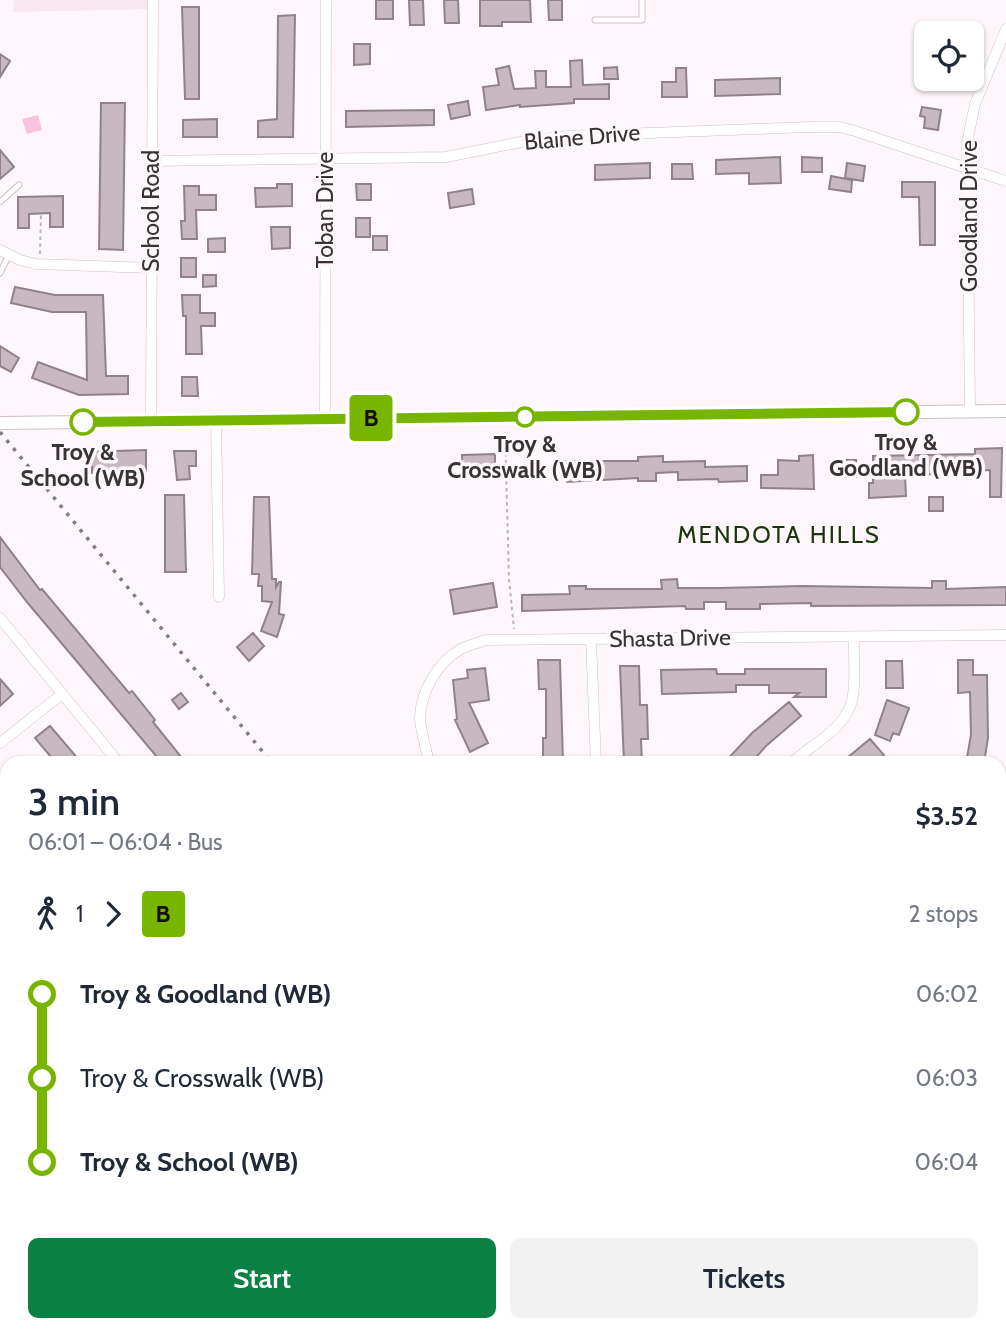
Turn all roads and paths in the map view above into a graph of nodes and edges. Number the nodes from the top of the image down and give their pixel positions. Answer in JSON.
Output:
{"nodes":[{"id":1,"x":153,"y":0,"type":"edge"},
{"id":2,"x":326,"y":0,"type":"edge"},
{"id":3,"x":642,"y":0,"type":"edge"},
{"id":4,"x":595,"y":20,"type":"dead end"},
{"id":5,"x":1006,"y":29,"type":"edge"},
{"id":6,"x":324,"y":158,"type":"junction"},
{"id":7,"x":151,"y":161,"type":"junction"},
{"id":8,"x":967,"y":169,"type":"junction"},
{"id":9,"x":1006,"y":181,"type":"edge"},
{"id":10,"x":19,"y":184,"type":"dead end"},
{"id":11,"x":0,"y":202,"type":"edge"},
{"id":12,"x":41,"y":213,"type":"dead end"},
{"id":13,"x":4,"y":252,"type":"edge"},
{"id":14,"x":39,"y":257,"type":"dead end"},
{"id":15,"x":150,"y":268,"type":"junction"},
{"id":16,"x":0,"y":273,"type":"edge"},
{"id":17,"x":970,"y":411,"type":"junction"},
{"id":18,"x":1006,"y":411,"type":"edge"},
{"id":19,"x":325,"y":419,"type":"junction"},
{"id":20,"x":216,"y":420,"type":"junction"},
{"id":21,"x":151,"y":421,"type":"junction"},
{"id":22,"x":0,"y":423,"type":"edge"},
{"id":23,"x":505,"y":432,"type":"dead end"},
{"id":24,"x":219,"y":597,"type":"dead end"},
{"id":25,"x":0,"y":618,"type":"edge"},
{"id":26,"x":1006,"y":635,"type":"edge"},
{"id":27,"x":853,"y":637,"type":"junction"},
{"id":28,"x":515,"y":640,"type":"junction"},
{"id":29,"x":591,"y":640,"type":"junction"},
{"id":30,"x":62,"y":694,"type":"junction"},
{"id":31,"x":0,"y":743,"type":"edge"},
{"id":32,"x":113,"y":756,"type":"edge"},
{"id":33,"x":427,"y":756,"type":"edge"},
{"id":34,"x":596,"y":756,"type":"edge"},
{"id":35,"x":800,"y":756,"type":"edge"}],
"edges":[{"from":1,"to":7,"type":"street","name":"School Road"},
{"from":2,"to":6,"type":"street","name":"Toban Drive"},
{"from":3,"to":4,"type":"lane"},
{"from":5,"to":8,"type":"street","name":"Goodland Drive"},
{"from":6,"to":7,"type":"street","name":"Blaine Drive"},
{"from":6,"to":8,"type":"street","name":"Blaine Drive"},
{"from":6,"to":19,"type":"street","name":"Toban Drive"},
{"from":7,"to":15,"type":"street","name":"School Road"},
{"from":8,"to":9,"type":"street","name":"Blaine Drive"},
{"from":8,"to":17,"type":"street","name":"Goodland Drive"},
{"from":10,"to":11,"type":"lane"},
{"from":12,"to":14,"type":"path"},
{"from":13,"to":15,"type":"street"},
{"from":13,"to":16,"type":"lane"},
{"from":15,"to":21,"type":"street","name":"School Road"},
{"from":17,"to":18,"type":"street"},
{"from":17,"to":19,"type":"street"},
{"from":19,"to":20,"type":"street"},
{"from":20,"to":21,"type":"street"},
{"from":20,"to":24,"type":"street"},
{"from":21,"to":22,"type":"street"},
{"from":23,"to":28,"type":"path"},
{"from":25,"to":30,"type":"street"},
{"from":26,"to":27,"type":"street","name":"Shasta Drive"},
{"from":27,"to":29,"type":"street","name":"Shasta Drive"},
{"from":27,"to":35,"type":"street"},
{"from":28,"to":29,"type":"street","name":"Shasta Drive"},
{"from":28,"to":33,"type":"street","name":"Shasta Drive"},
{"from":29,"to":34,"type":"street"},
{"from":30,"to":31,"type":"street"},
{"from":30,"to":32,"type":"street"}]}
